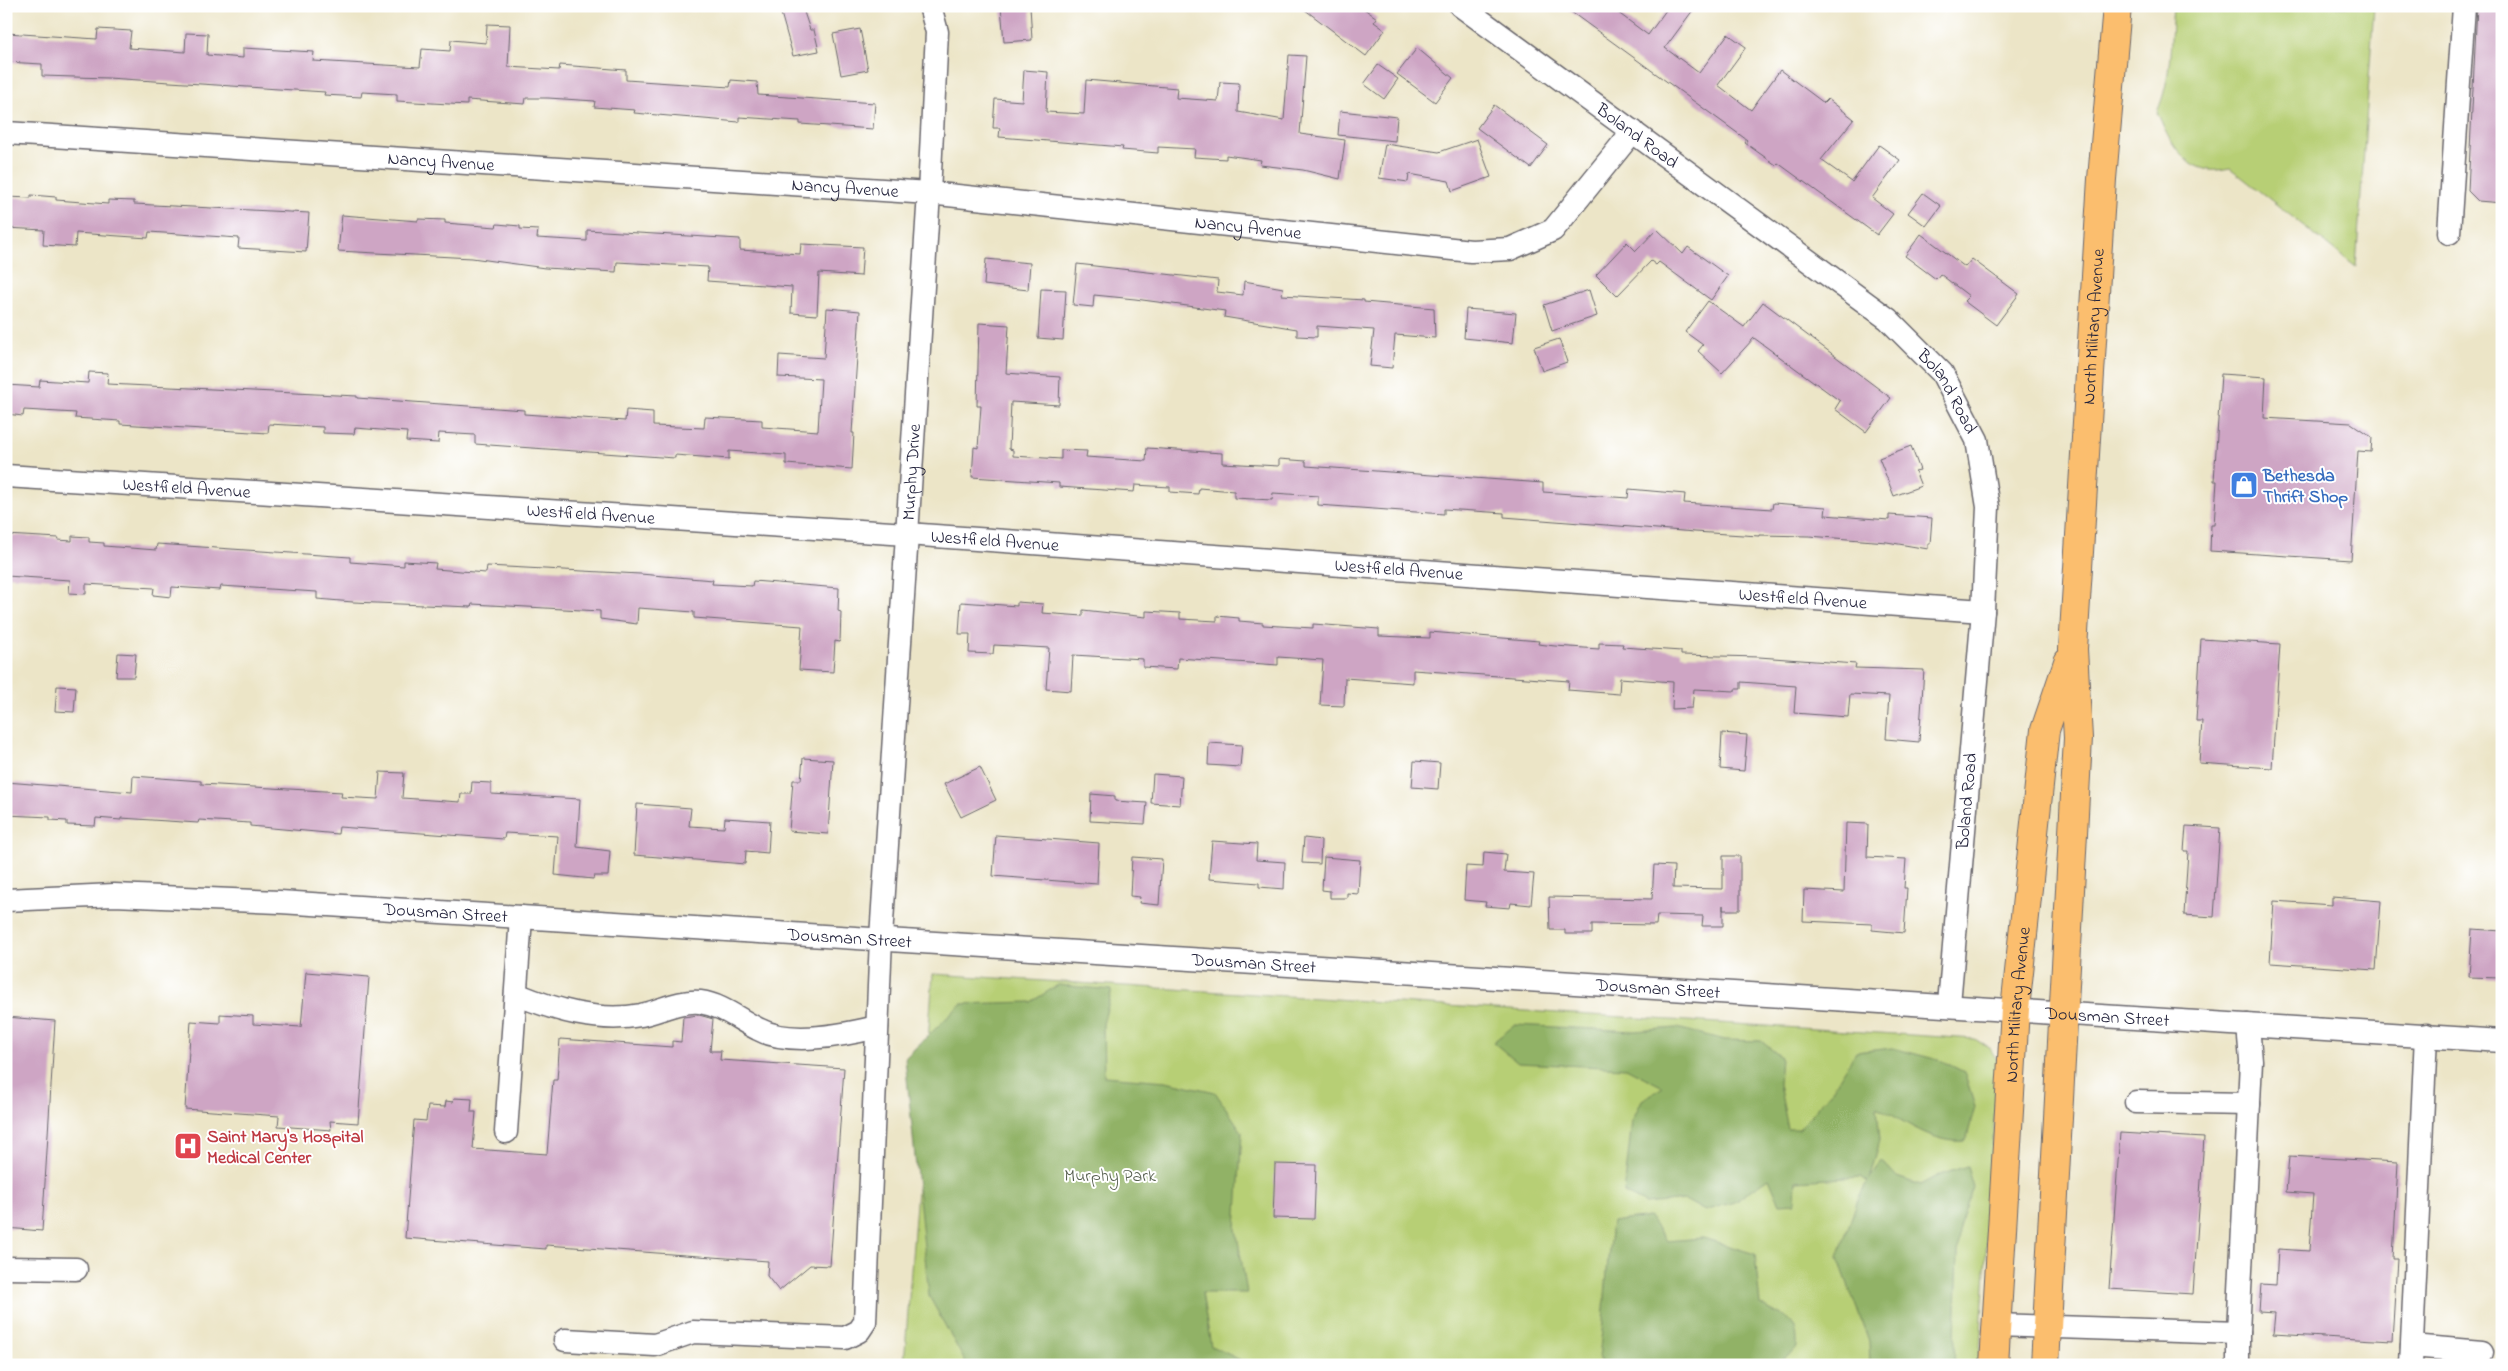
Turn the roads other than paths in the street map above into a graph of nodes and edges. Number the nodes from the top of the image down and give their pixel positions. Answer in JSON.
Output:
{"nodes":[{"id":1,"x":930,"y":6,"type":"edge"},
{"id":2,"x":1461,"y":6,"type":"edge"},
{"id":3,"x":2118,"y":6,"type":"edge"},
{"id":4,"x":2464,"y":6,"type":"edge"},
{"id":5,"x":1633,"y":132,"type":"junction"},
{"id":6,"x":6,"y":133,"type":"edge"},
{"id":7,"x":929,"y":193,"type":"junction"},
{"id":8,"x":2449,"y":233,"type":"dead end"},
{"id":9,"x":6,"y":476,"type":"edge"},
{"id":10,"x":907,"y":534,"type":"junction"},
{"id":11,"x":1983,"y":612,"type":"junction"},
{"id":12,"x":2073,"y":649,"type":"junction"},
{"id":13,"x":6,"y":900,"type":"edge"},
{"id":14,"x":521,"y":917,"type":"junction"},
{"id":15,"x":881,"y":938,"type":"junction"},
{"id":16,"x":516,"y":994,"type":"junction"},
{"id":17,"x":1949,"y":1004,"type":"junction"},
{"id":18,"x":2015,"y":1009,"type":"junction"},
{"id":19,"x":2064,"y":1012,"type":"junction"},
{"id":20,"x":2248,"y":1024,"type":"junction"},
{"id":21,"x":877,"y":1027,"type":"junction"},
{"id":22,"x":2426,"y":1035,"type":"junction"},
{"id":23,"x":2502,"y":1041,"type":"edge"},
{"id":24,"x":2136,"y":1102,"type":"dead end"},
{"id":25,"x":2249,"y":1104,"type":"junction"},
{"id":26,"x":506,"y":1132,"type":"dead end"},
{"id":27,"x":6,"y":1268,"type":"edge"},
{"id":28,"x":76,"y":1269,"type":"dead end"},
{"id":29,"x":1996,"y":1325,"type":"junction"},
{"id":30,"x":2047,"y":1328,"type":"junction"},
{"id":31,"x":2238,"y":1333,"type":"junction"},
{"id":32,"x":565,"y":1340,"type":"dead end"},
{"id":33,"x":2482,"y":1352,"type":"dead end"},
{"id":34,"x":2412,"y":1356,"type":"edge"},
{"id":35,"x":1994,"y":1365,"type":"edge"},
{"id":36,"x":2045,"y":1365,"type":"edge"},
{"id":37,"x":2238,"y":1365,"type":"edge"}],
"edges":[{"from":1,"to":7,"type":"street","name":"Murphy Drive"},
{"from":2,"to":5,"type":"street","name":"Boland Road"},
{"from":3,"to":12,"type":"main road","name":"North Military Avenue"},
{"from":4,"to":8,"type":"street"},
{"from":5,"to":7,"type":"street","name":"Nancy Avenue"},
{"from":5,"to":11,"type":"street","name":"Boland Road"},
{"from":6,"to":7,"type":"street","name":"Nancy Avenue"},
{"from":7,"to":10,"type":"street","name":"Murphy Drive"},
{"from":9,"to":10,"type":"street","name":"Westfield Avenue"},
{"from":10,"to":11,"type":"street","name":"Westfield Avenue"},
{"from":10,"to":15,"type":"street","name":"Murphy Drive"},
{"from":11,"to":17,"type":"street","name":"Boland Road"},
{"from":12,"to":18,"type":"main road","name":"North Military Avenue"},
{"from":12,"to":19,"type":"main road","name":"North Military Avenue"},
{"from":13,"to":14,"type":"street","name":"Dousman Street"},
{"from":14,"to":15,"type":"street","name":"Dousman Street"},
{"from":14,"to":16,"type":"street"},
{"from":15,"to":17,"type":"street","name":"Dousman Street"},
{"from":15,"to":21,"type":"street","name":"Murphy Drive"},
{"from":16,"to":21,"type":"street"},
{"from":16,"to":26,"type":"street"},
{"from":17,"to":18,"type":"street","name":"Dousman Street"},
{"from":18,"to":19,"type":"street","name":"Dousman Street"},
{"from":18,"to":29,"type":"main road","name":"North Military Avenue"},
{"from":19,"to":20,"type":"street","name":"Dousman Street"},
{"from":19,"to":30,"type":"main road","name":"North Military Avenue"},
{"from":20,"to":22,"type":"street","name":"Dousman Street"},
{"from":20,"to":25,"type":"street"},
{"from":21,"to":32,"type":"street","name":"Murphy Drive"},
{"from":22,"to":23,"type":"street","name":"Dousman Street"},
{"from":22,"to":34,"type":"street"},
{"from":24,"to":25,"type":"street"},
{"from":25,"to":31,"type":"street"},
{"from":27,"to":28,"type":"street"},
{"from":29,"to":30,"type":"street"},
{"from":29,"to":35,"type":"main road","name":"North Military Avenue"},
{"from":30,"to":31,"type":"street"},
{"from":30,"to":36,"type":"main road","name":"North Military Avenue"},
{"from":31,"to":37,"type":"street"},
{"from":33,"to":34,"type":"street"}]}
